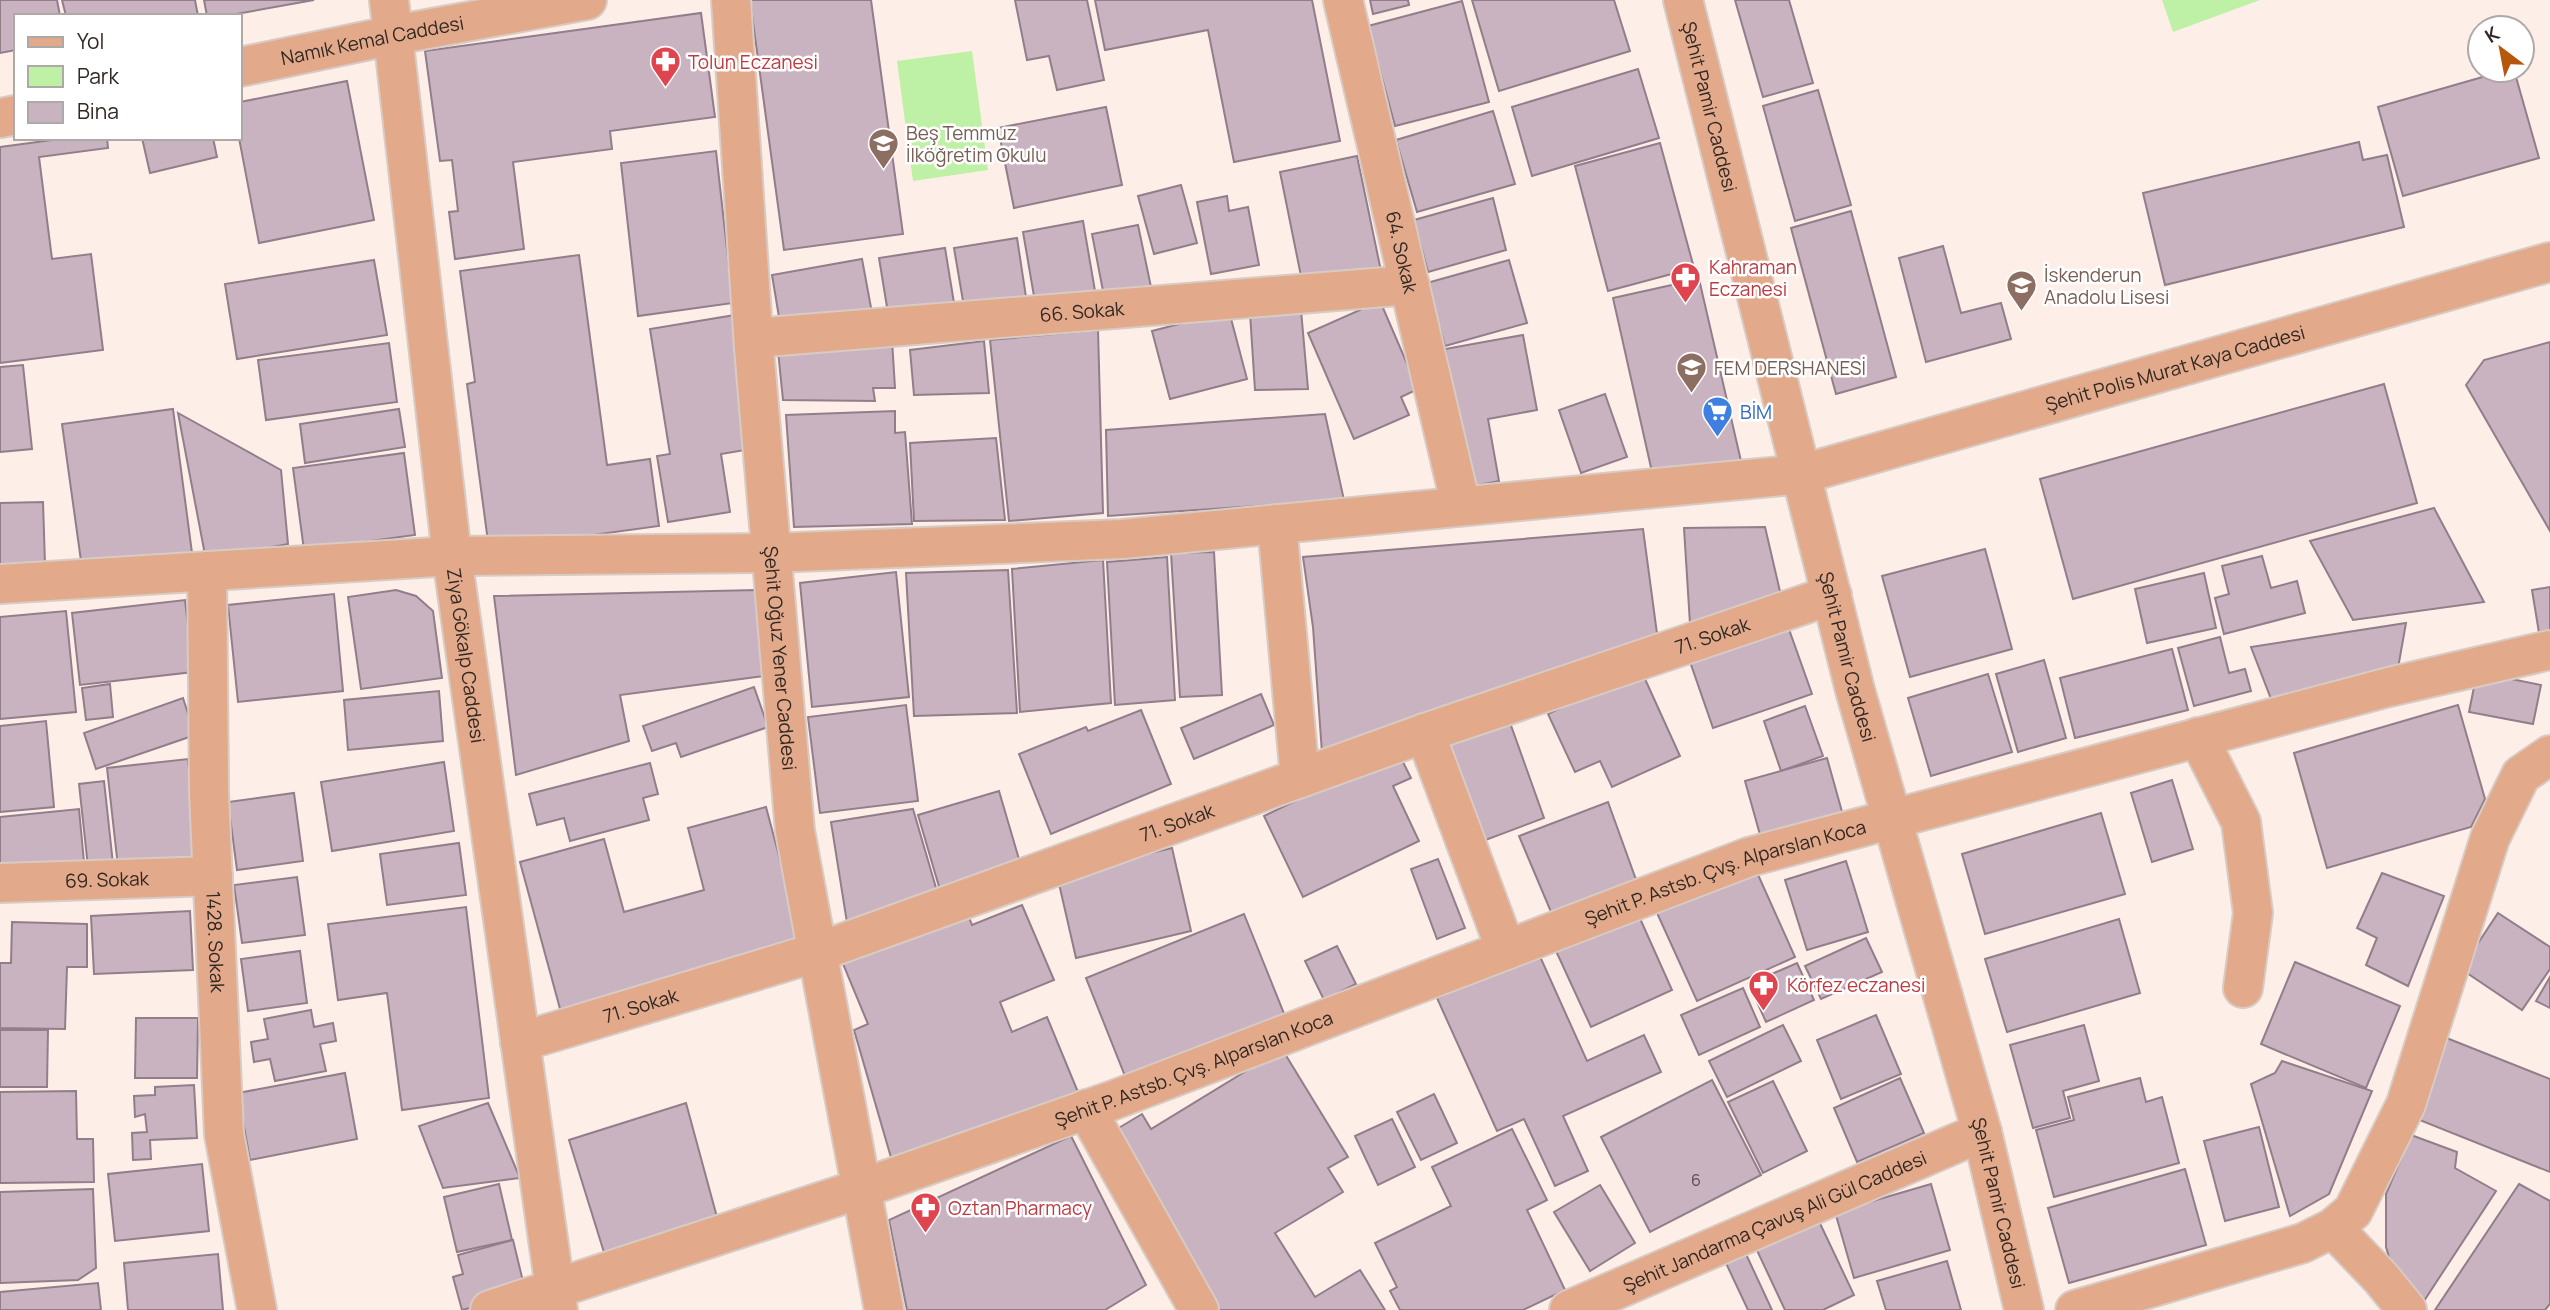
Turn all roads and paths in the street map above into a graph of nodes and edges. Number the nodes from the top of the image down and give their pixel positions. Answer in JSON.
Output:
{"nodes":[{"id":1,"x":587,"y":0,"type":"edge"},
{"id":2,"x":731,"y":0,"type":"edge"},
{"id":3,"x":1343,"y":0,"type":"edge"},
{"id":4,"x":1683,"y":0,"type":"edge"},
{"id":5,"x":391,"y":17,"type":"edge"},
{"id":6,"x":242,"y":66,"type":"edge"},
{"id":7,"x":2550,"y":262,"type":"edge"},
{"id":8,"x":1410,"y":285,"type":"junction"},
{"id":9,"x":754,"y":338,"type":"junction"},
{"id":10,"x":1802,"y":474,"type":"junction"},
{"id":11,"x":1461,"y":506,"type":"junction"},
{"id":12,"x":1277,"y":524,"type":"junction"},
{"id":13,"x":771,"y":553,"type":"junction"},
{"id":14,"x":452,"y":556,"type":"junction"},
{"id":15,"x":207,"y":571,"type":"junction"},
{"id":16,"x":0,"y":584,"type":"edge"},
{"id":17,"x":1832,"y":594,"type":"junction"},
{"id":18,"x":2550,"y":650,"type":"edge"},
{"id":19,"x":1425,"y":733,"type":"junction"},
{"id":20,"x":2198,"y":737,"type":"junction"},
{"id":21,"x":2550,"y":755,"type":"edge"},
{"id":22,"x":1300,"y":778,"type":"junction"},
{"id":23,"x":1892,"y":819,"type":"junction"},
{"id":24,"x":213,"y":876,"type":"junction"},
{"id":25,"x":0,"y":883,"type":"edge"},
{"id":26,"x":1506,"y":950,"type":"junction"},
{"id":27,"x":818,"y":952,"type":"junction"},
{"id":28,"x":2244,"y":988,"type":"dead end"},
{"id":29,"x":520,"y":1042,"type":"junction"},
{"id":30,"x":1086,"y":1109,"type":"junction"},
{"id":31,"x":1982,"y":1132,"type":"junction"},
{"id":32,"x":863,"y":1188,"type":"junction"},
{"id":33,"x":2333,"y":1228,"type":"junction"},
{"id":34,"x":556,"y":1298,"type":"edge"},
{"id":35,"x":257,"y":1310,"type":"edge"},
{"id":36,"x":490,"y":1310,"type":"edge"},
{"id":37,"x":884,"y":1310,"type":"edge"},
{"id":38,"x":1199,"y":1310,"type":"edge"},
{"id":39,"x":1569,"y":1310,"type":"edge"},
{"id":40,"x":2024,"y":1310,"type":"edge"},
{"id":41,"x":2075,"y":1310,"type":"edge"},
{"id":42,"x":2407,"y":1310,"type":"edge"}],
"edges":[{"from":1,"to":5,"type":"street","name":"Namık Kemal Caddesi"},
{"from":2,"to":9,"type":"street","name":"Şehit Oğuz Yener Caddesi"},
{"from":3,"to":8,"type":"street","name":"64. Sokak"},
{"from":4,"to":10,"type":"street","name":"Şehit Pamir Caddesi"},
{"from":5,"to":6,"type":"street","name":"Namık Kemal Caddesi"},
{"from":5,"to":14,"type":"street","name":"Ziya Gökalp Caddesi"},
{"from":7,"to":10,"type":"street","name":"Şehit Polis Murat Kaya Caddesi"},
{"from":8,"to":9,"type":"street","name":"66. Sokak"},
{"from":8,"to":11,"type":"street","name":"64. Sokak"},
{"from":9,"to":13,"type":"street","name":"Şehit Oğuz Yener Caddesi"},
{"from":10,"to":11,"type":"street","name":"Şehit Polis Murat Kaya Caddesi"},
{"from":10,"to":17,"type":"street","name":"Şehit Pamir Caddesi"},
{"from":11,"to":12,"type":"street","name":"Şehit Polis Murat Kaya Caddesi"},
{"from":12,"to":13,"type":"street","name":"Şehit Polis Murat Kaya Caddesi"},
{"from":12,"to":22,"type":"street"},
{"from":13,"to":14,"type":"street","name":"Şehit Polis Murat Kaya Caddesi"},
{"from":13,"to":27,"type":"street","name":"Şehit Oğuz Yener Caddesi"},
{"from":14,"to":15,"type":"street","name":"Şehit Polis Murat Kaya Caddesi"},
{"from":14,"to":29,"type":"street","name":"Ziya Gökalp Caddesi"},
{"from":15,"to":16,"type":"street","name":"Şehit Polis Murat Kaya Caddesi"},
{"from":15,"to":24,"type":"street","name":"1428. Sokak"},
{"from":17,"to":19,"type":"street","name":"71. Sokak"},
{"from":17,"to":23,"type":"street","name":"Şehit Pamir Caddesi"},
{"from":18,"to":20,"type":"street","name":"Şehit P. Astsb. Çvş. Alparslan Koca"},
{"from":19,"to":22,"type":"street","name":"71. Sokak"},
{"from":19,"to":26,"type":"street"},
{"from":20,"to":23,"type":"street","name":"Şehit P. Astsb. Çvş. Alparslan Koca"},
{"from":20,"to":28,"type":"street"},
{"from":21,"to":33,"type":"street"},
{"from":22,"to":27,"type":"street","name":"71. Sokak"},
{"from":23,"to":26,"type":"street","name":"Şehit P. Astsb. Çvş. Alparslan Koca"},
{"from":23,"to":31,"type":"street","name":"Şehit Pamir Caddesi"},
{"from":24,"to":25,"type":"street","name":"69. Sokak"},
{"from":24,"to":35,"type":"street","name":"1428. Sokak"},
{"from":26,"to":30,"type":"street","name":"Şehit P. Astsb. Çvş. Alparslan Koca"},
{"from":27,"to":29,"type":"street","name":"71. Sokak"},
{"from":27,"to":32,"type":"street","name":"Şehit Oğuz Yener Caddesi"},
{"from":29,"to":34,"type":"street","name":"Ziya Gökalp Caddesi"},
{"from":30,"to":32,"type":"street","name":"Şehit P. Astsb. Çvş. Alparslan Koca"},
{"from":30,"to":38,"type":"street"},
{"from":31,"to":39,"type":"street","name":"Şehit Jandarma Çavuş Ali Gül Caddesi"},
{"from":31,"to":40,"type":"street","name":"Şehit Pamir Caddesi"},
{"from":32,"to":34,"type":"street","name":"Şehit P. Astsb. Çvş. Alparslan Koca"},
{"from":32,"to":37,"type":"street","name":"Şehit Oğuz Yener Caddesi"},
{"from":33,"to":41,"type":"street"},
{"from":33,"to":42,"type":"street"},
{"from":34,"to":36,"type":"street","name":"Şehit P. Astsb. Çvş. Alparslan Koca"}]}
